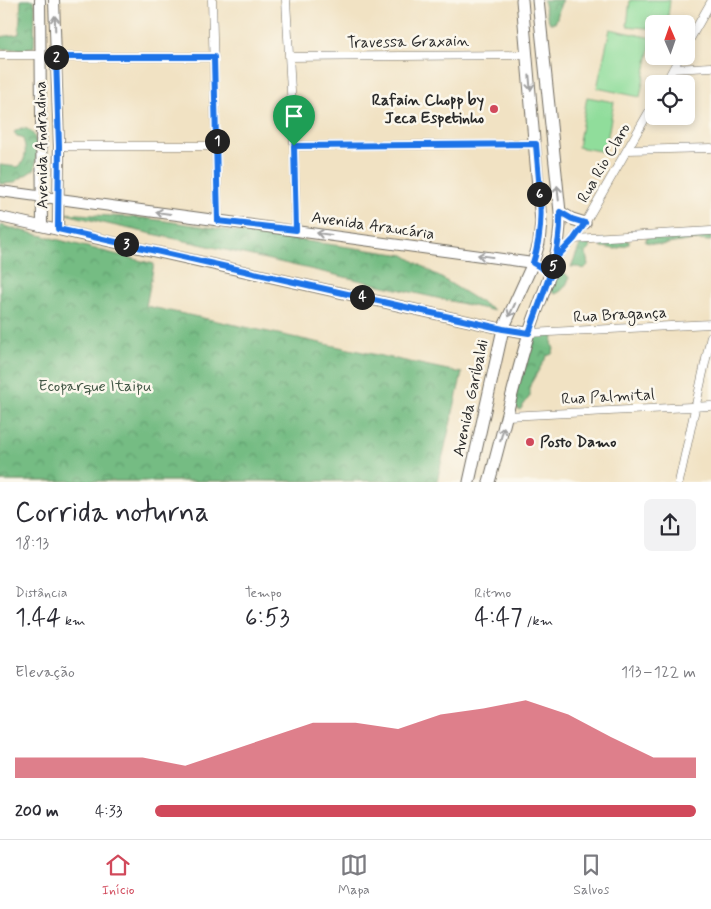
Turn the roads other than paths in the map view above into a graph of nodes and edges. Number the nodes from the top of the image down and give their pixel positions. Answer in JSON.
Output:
{"nodes":[{"id":1,"x":40,"y":0,"type":"edge"},
{"id":2,"x":54,"y":0,"type":"edge"},
{"id":3,"x":212,"y":0,"type":"edge"},
{"id":4,"x":286,"y":0,"type":"edge"},
{"id":5,"x":522,"y":0,"type":"edge"},
{"id":6,"x":538,"y":0,"type":"edge"},
{"id":7,"x":711,"y":2,"type":"edge"},
{"id":8,"x":695,"y":30,"type":"edge"},
{"id":9,"x":0,"y":55,"type":"edge"},
{"id":10,"x":41,"y":55,"type":"junction"},
{"id":11,"x":527,"y":55,"type":"junction"},
{"id":12,"x":56,"y":57,"type":"junction"},
{"id":13,"x":214,"y":57,"type":"junction"},
{"id":14,"x":289,"y":58,"type":"junction"},
{"id":15,"x":675,"y":65,"type":"edge"},
{"id":16,"x":711,"y":67,"type":"edge"},
{"id":17,"x":673,"y":69,"type":"junction"},
{"id":18,"x":670,"y":75,"type":"edge"},
{"id":19,"x":645,"y":119,"type":"edge"},
{"id":20,"x":536,"y":144,"type":"junction"},
{"id":21,"x":59,"y":146,"type":"junction"},
{"id":22,"x":217,"y":146,"type":"junction"},
{"id":23,"x":294,"y":146,"type":"junction"},
{"id":24,"x":711,"y":148,"type":"edge"},
{"id":25,"x":627,"y":150,"type":"junction"},
{"id":26,"x":0,"y":191,"type":"edge"},
{"id":27,"x":42,"y":196,"type":"junction"},
{"id":28,"x":58,"y":199,"type":"junction"},
{"id":29,"x":560,"y":212,"type":"junction"},
{"id":30,"x":0,"y":216,"type":"edge"},
{"id":31,"x":218,"y":221,"type":"junction"},
{"id":32,"x":585,"y":223,"type":"junction"},
{"id":33,"x":42,"y":225,"type":"junction"},
{"id":34,"x":58,"y":229,"type":"junction"},
{"id":35,"x":296,"y":230,"type":"junction"},
{"id":36,"x":711,"y":231,"type":"edge"},
{"id":37,"x":574,"y":239,"type":"junction"},
{"id":38,"x":556,"y":258,"type":"junction"},
{"id":39,"x":533,"y":263,"type":"junction"},
{"id":40,"x":550,"y":277,"type":"junction"},
{"id":41,"x":711,"y":324,"type":"edge"},
{"id":42,"x":503,"y":329,"type":"junction"},
{"id":43,"x":529,"y":333,"type":"junction"},
{"id":44,"x":711,"y":336,"type":"edge"},
{"id":45,"x":711,"y":406,"type":"edge"},
{"id":46,"x":696,"y":407,"type":"junction"},
{"id":47,"x":507,"y":416,"type":"junction"},
{"id":48,"x":469,"y":482,"type":"edge"},
{"id":49,"x":489,"y":482,"type":"edge"},
{"id":50,"x":679,"y":482,"type":"edge"}],
"edges":[{"from":1,"to":10,"type":"street","name":"Avenida Andradina"},
{"from":12,"to":2,"type":"street","name":"Avenida Andradina","one_way":true},
{"from":3,"to":13,"type":"street"},
{"from":4,"to":14,"type":"street"},
{"from":5,"to":11,"type":"main road","name":"Avenida Garibaldi"},
{"from":29,"to":6,"type":"main road","one_way":true},
{"from":7,"to":8,"type":"street"},
{"from":9,"to":10,"type":"street"},
{"from":10,"to":27,"type":"street","name":"Avenida Andradina"},
{"from":11,"to":14,"type":"street","name":"Travessa Graxain"},
{"from":11,"to":20,"type":"main road","name":"Avenida Garibaldi","one_way":true},
{"from":12,"to":13,"type":"street"},
{"from":12,"to":21,"type":"street","name":"Avenida Andradina"},
{"from":13,"to":22,"type":"street"},
{"from":14,"to":23,"type":"street"},
{"from":15,"to":17,"type":"street"},
{"from":16,"to":17,"type":"street"},
{"from":17,"to":18,"type":"street"},
{"from":19,"to":25,"type":"street","name":"Rua Rio Claro"},
{"from":20,"to":23,"type":"street"},
{"from":20,"to":39,"type":"main road","name":"Avenida Garibaldi"},
{"from":21,"to":22,"type":"street"},
{"from":21,"to":28,"type":"street","name":"Avenida Andradina"},
{"from":22,"to":31,"type":"street"},
{"from":23,"to":35,"type":"street"},
{"from":24,"to":25,"type":"street"},
{"from":25,"to":32,"type":"street","name":"Rua Rio Claro"},
{"from":26,"to":27,"type":"street","name":"Avenida Araucária"},
{"from":27,"to":28,"type":"street","name":"Avenida Araucária"},
{"from":27,"to":33,"type":"street","name":"Avenida Andradina"},
{"from":31,"to":28,"type":"street","name":"Avenida Araucária","one_way":true},
{"from":28,"to":34,"type":"street","name":"Avenida Andradina"},
{"from":29,"to":32,"type":"main road"},
{"from":29,"to":38,"type":"main road"},
{"from":30,"to":33,"type":"street"},
{"from":31,"to":35,"type":"street","name":"Avenida Araucária"},
{"from":32,"to":37,"type":"street","name":"Rua Rio Claro"},
{"from":33,"to":34,"type":"street"},
{"from":34,"to":42,"type":"street"},
{"from":39,"to":35,"type":"street","name":"Avenida Araucária","one_way":true},
{"from":36,"to":37,"type":"street"},
{"from":37,"to":38,"type":"street","name":"Rua Rio Claro"},
{"from":38,"to":40,"type":"main road"},
{"from":39,"to":40,"type":"main road"},
{"from":39,"to":42,"type":"main road","name":"Avenida Garibaldi","one_way":true},
{"from":40,"to":43,"type":"main road"},
{"from":41,"to":43,"type":"street","name":"Rua Bragança"},
{"from":42,"to":43,"type":"street"},
{"from":42,"to":48,"type":"main road","name":"Avenida Garibaldi"},
{"from":43,"to":47,"type":"main road"},
{"from":44,"to":46,"type":"street"},
{"from":45,"to":46,"type":"street","name":"Rua Palmital"},
{"from":46,"to":47,"type":"street","name":"Rua Palmital"},
{"from":46,"to":50,"type":"street"},
{"from":49,"to":47,"type":"main road","one_way":true}]}
